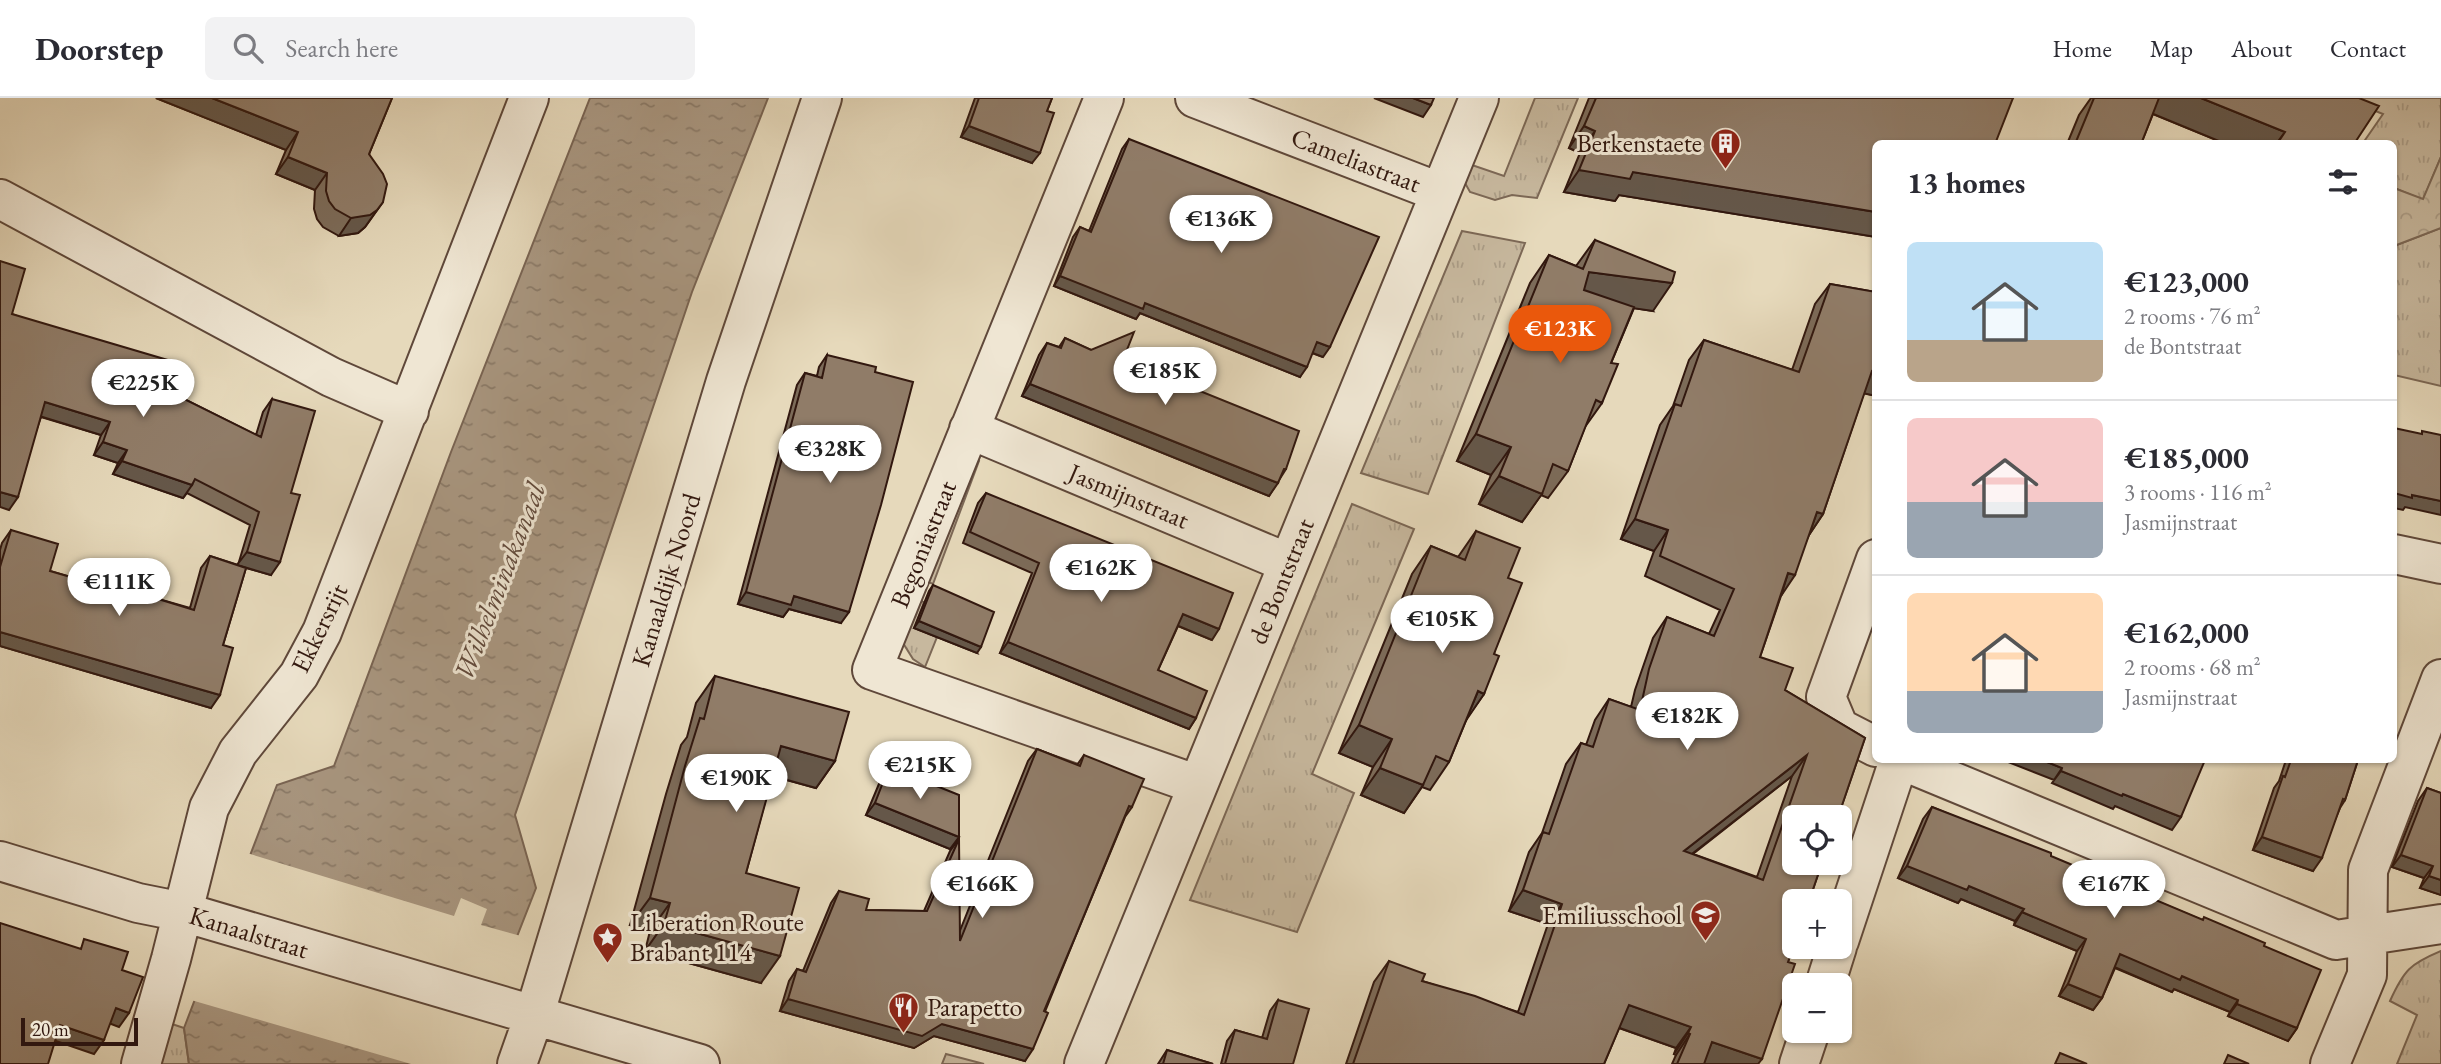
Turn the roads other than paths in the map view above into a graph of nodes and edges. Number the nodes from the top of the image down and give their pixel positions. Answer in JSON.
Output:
{"nodes":[{"id":1,"x":529,"y":98,"type":"edge"},
{"id":2,"x":822,"y":98,"type":"edge"},
{"id":3,"x":1104,"y":98,"type":"edge"},
{"id":4,"x":1195,"y":98,"type":"edge"},
{"id":5,"x":1479,"y":98,"type":"edge"},
{"id":6,"x":1439,"y":192,"type":"junction"},
{"id":7,"x":0,"y":199,"type":"edge"},
{"id":8,"x":409,"y":411,"type":"junction"},
{"id":9,"x":969,"y":429,"type":"junction"},
{"id":10,"x":2397,"y":555,"type":"edge"},
{"id":11,"x":1288,"y":564,"type":"junction"},
{"id":12,"x":2441,"y":564,"type":"edge"},
{"id":13,"x":1872,"y":570,"type":"edge"},
{"id":14,"x":2441,"y":679,"type":"edge"},
{"id":15,"x":1872,"y":745,"type":"edge"},
{"id":16,"x":1899,"y":763,"type":"edge"},
{"id":17,"x":1907,"y":763,"type":"edge"},
{"id":18,"x":1198,"y":785,"type":"junction"},
{"id":19,"x":0,"y":861,"type":"edge"},
{"id":20,"x":1852,"y":902,"type":"edge"},
{"id":21,"x":183,"y":912,"type":"junction"},
{"id":22,"x":2441,"y":924,"type":"edge"},
{"id":23,"x":2367,"y":934,"type":"junction"},
{"id":24,"x":534,"y":1016,"type":"junction"},
{"id":25,"x":1806,"y":1043,"type":"edge"},
{"id":26,"x":141,"y":1064,"type":"edge"},
{"id":27,"x":517,"y":1064,"type":"edge"},
{"id":28,"x":700,"y":1064,"type":"edge"},
{"id":29,"x":1084,"y":1064,"type":"edge"},
{"id":30,"x":1799,"y":1064,"type":"edge"},
{"id":31,"x":2330,"y":1064,"type":"edge"}],
"edges":[{"from":1,"to":8,"type":"street","name":"Ekkersrijt"},
{"from":2,"to":24,"type":"street","name":"Kanaaldijk Noord"},
{"from":3,"to":9,"type":"street","name":"Begoniastraat"},
{"from":4,"to":6,"type":"street","name":"Cameliastraat"},
{"from":5,"to":6,"type":"street","name":"de Bontstraat"},
{"from":6,"to":11,"type":"street","name":"de Bontstraat"},
{"from":7,"to":8,"type":"street"},
{"from":8,"to":21,"type":"street","name":"Ekkersrijt"},
{"from":9,"to":11,"type":"street","name":"Jasmijnstraat"},
{"from":9,"to":18,"type":"street","name":"Begoniastraat"},
{"from":10,"to":12,"type":"street"},
{"from":11,"to":18,"type":"street","name":"de Bontstraat"},
{"from":13,"to":15,"type":"street"},
{"from":14,"to":23,"type":"street"},
{"from":16,"to":20,"type":"street"},
{"from":17,"to":23,"type":"street"},
{"from":18,"to":29,"type":"street","name":"de Bontstraat"},
{"from":19,"to":21,"type":"street","name":"Kanaalstraat"},
{"from":21,"to":24,"type":"street","name":"Kanaalstraat"},
{"from":21,"to":26,"type":"street","name":"Ekkersrijt"},
{"from":22,"to":23,"type":"street"},
{"from":23,"to":31,"type":"street"},
{"from":24,"to":27,"type":"street","name":"Kanaaldijk Noord"},
{"from":24,"to":28,"type":"street","name":"Kanaalstraat"},
{"from":25,"to":30,"type":"street"}]}
